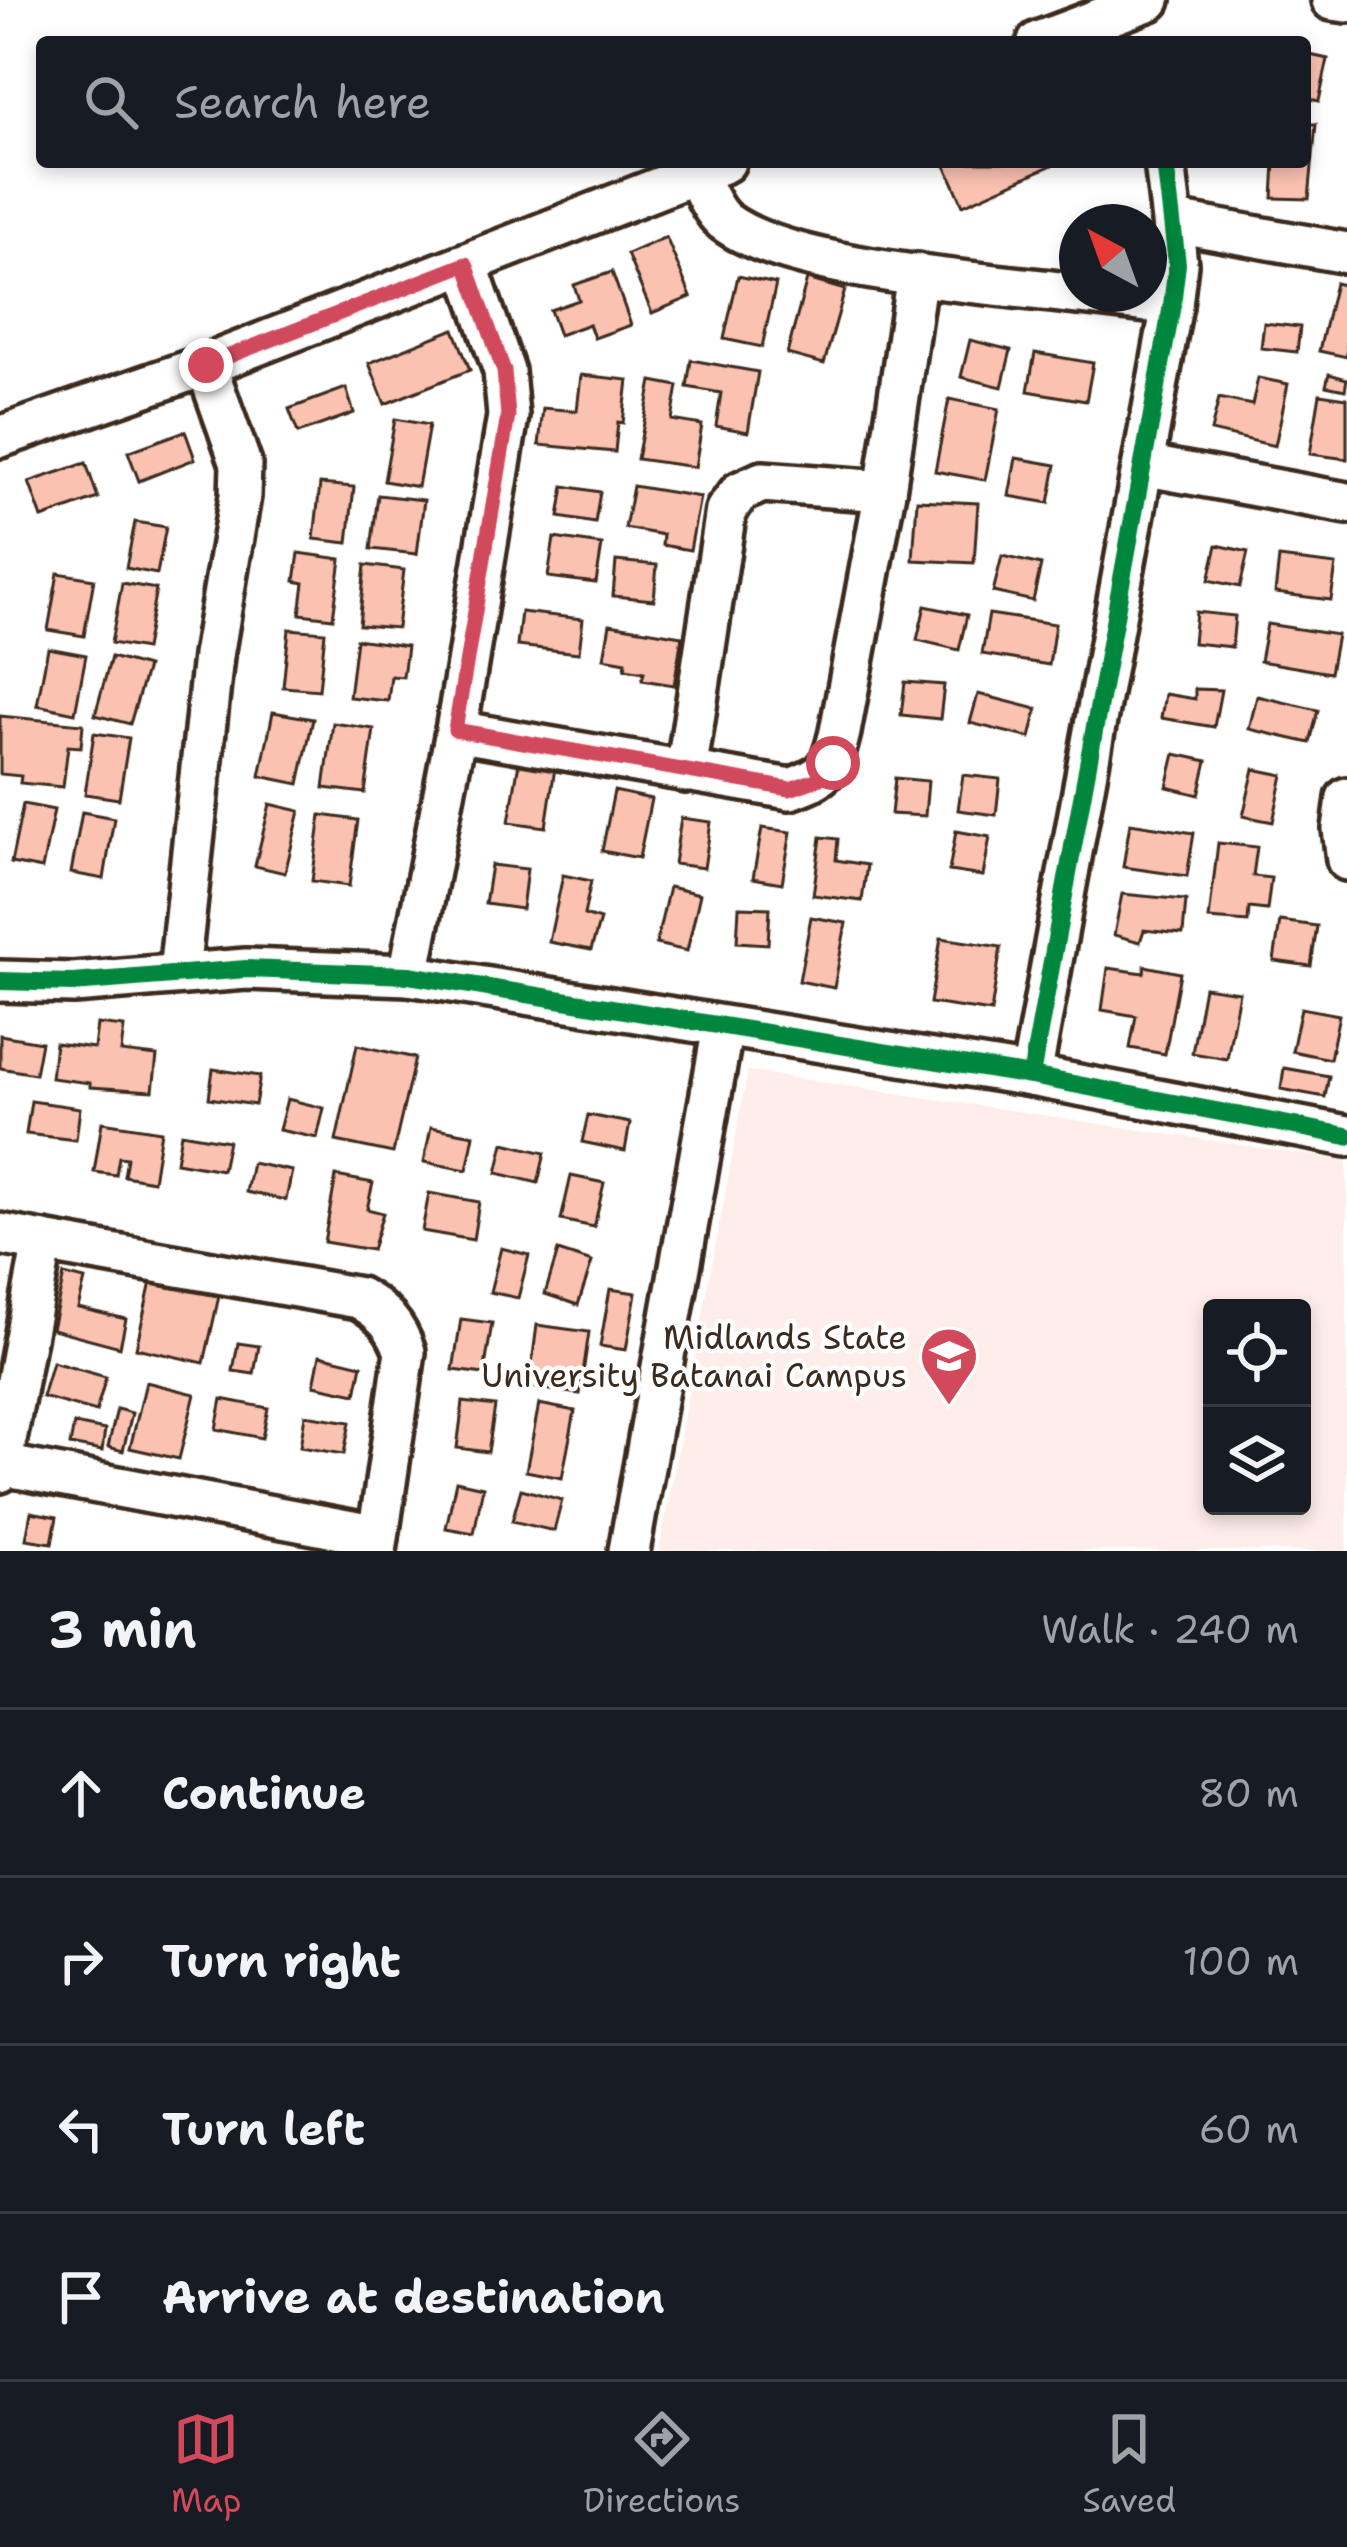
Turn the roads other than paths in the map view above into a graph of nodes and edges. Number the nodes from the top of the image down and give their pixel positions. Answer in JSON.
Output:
{"nodes":[{"id":1,"x":1332,"y":0,"type":"edge"},
{"id":2,"x":1347,"y":2,"type":"edge"},
{"id":3,"x":1134,"y":17,"type":"edge"},
{"id":4,"x":1060,"y":36,"type":"edge"},
{"id":5,"x":710,"y":168,"type":"edge"},
{"id":6,"x":1166,"y":168,"type":"edge"},
{"id":7,"x":1174,"y":222,"type":"junction"},
{"id":8,"x":1347,"y":253,"type":"edge"},
{"id":9,"x":466,"y":264,"type":"junction"},
{"id":10,"x":917,"y":274,"type":"junction"},
{"id":11,"x":1059,"y":292,"type":"edge"},
{"id":12,"x":1167,"y":304,"type":"edge"},
{"id":13,"x":1172,"y":305,"type":"junction"},
{"id":14,"x":206,"y":365,"type":"junction"},
{"id":15,"x":0,"y":437,"type":"edge"},
{"id":16,"x":1143,"y":465,"type":"junction"},
{"id":17,"x":885,"y":491,"type":"junction"},
{"id":18,"x":1347,"y":503,"type":"edge"},
{"id":19,"x":455,"y":730,"type":"junction"},
{"id":20,"x":686,"y":772,"type":"junction"},
{"id":21,"x":1347,"y":798,"type":"edge"},
{"id":22,"x":1347,"y":860,"type":"edge"},
{"id":23,"x":179,"y":973,"type":"junction"},
{"id":24,"x":409,"y":975,"type":"junction"},
{"id":25,"x":0,"y":981,"type":"edge"},
{"id":26,"x":723,"y":1027,"type":"junction"},
{"id":27,"x":1031,"y":1076,"type":"junction"},
{"id":28,"x":1347,"y":1136,"type":"edge"},
{"id":29,"x":0,"y":1234,"type":"edge"},
{"id":30,"x":43,"y":1242,"type":"junction"},
{"id":31,"x":1,"y":1468,"type":"edge"},
{"id":32,"x":377,"y":1544,"type":"edge"},
{"id":33,"x":629,"y":1551,"type":"edge"}],
"edges":[{"from":1,"to":2,"type":"street"},
{"from":3,"to":4,"type":"street"},
{"from":5,"to":9,"type":"street"},
{"from":5,"to":10,"type":"street"},
{"from":6,"to":7,"type":"street"},
{"from":7,"to":8,"type":"street"},
{"from":7,"to":13,"type":"street"},
{"from":9,"to":14,"type":"street"},
{"from":9,"to":19,"type":"street"},
{"from":10,"to":11,"type":"street"},
{"from":10,"to":17,"type":"street"},
{"from":12,"to":13,"type":"street"},
{"from":13,"to":16,"type":"street"},
{"from":14,"to":15,"type":"street"},
{"from":14,"to":23,"type":"street"},
{"from":16,"to":18,"type":"street"},
{"from":16,"to":27,"type":"street"},
{"from":17,"to":20,"type":"street"},
{"from":17,"to":20,"type":"street"},
{"from":19,"to":20,"type":"street"},
{"from":19,"to":24,"type":"street"},
{"from":21,"to":22,"type":"street"},
{"from":23,"to":24,"type":"street"},
{"from":23,"to":25,"type":"street"},
{"from":24,"to":26,"type":"street"},
{"from":26,"to":27,"type":"street"},
{"from":26,"to":33,"type":"street"},
{"from":27,"to":28,"type":"street"},
{"from":29,"to":30,"type":"street"},
{"from":30,"to":31,"type":"street"},
{"from":30,"to":32,"type":"street"},
{"from":31,"to":32,"type":"street"}]}
